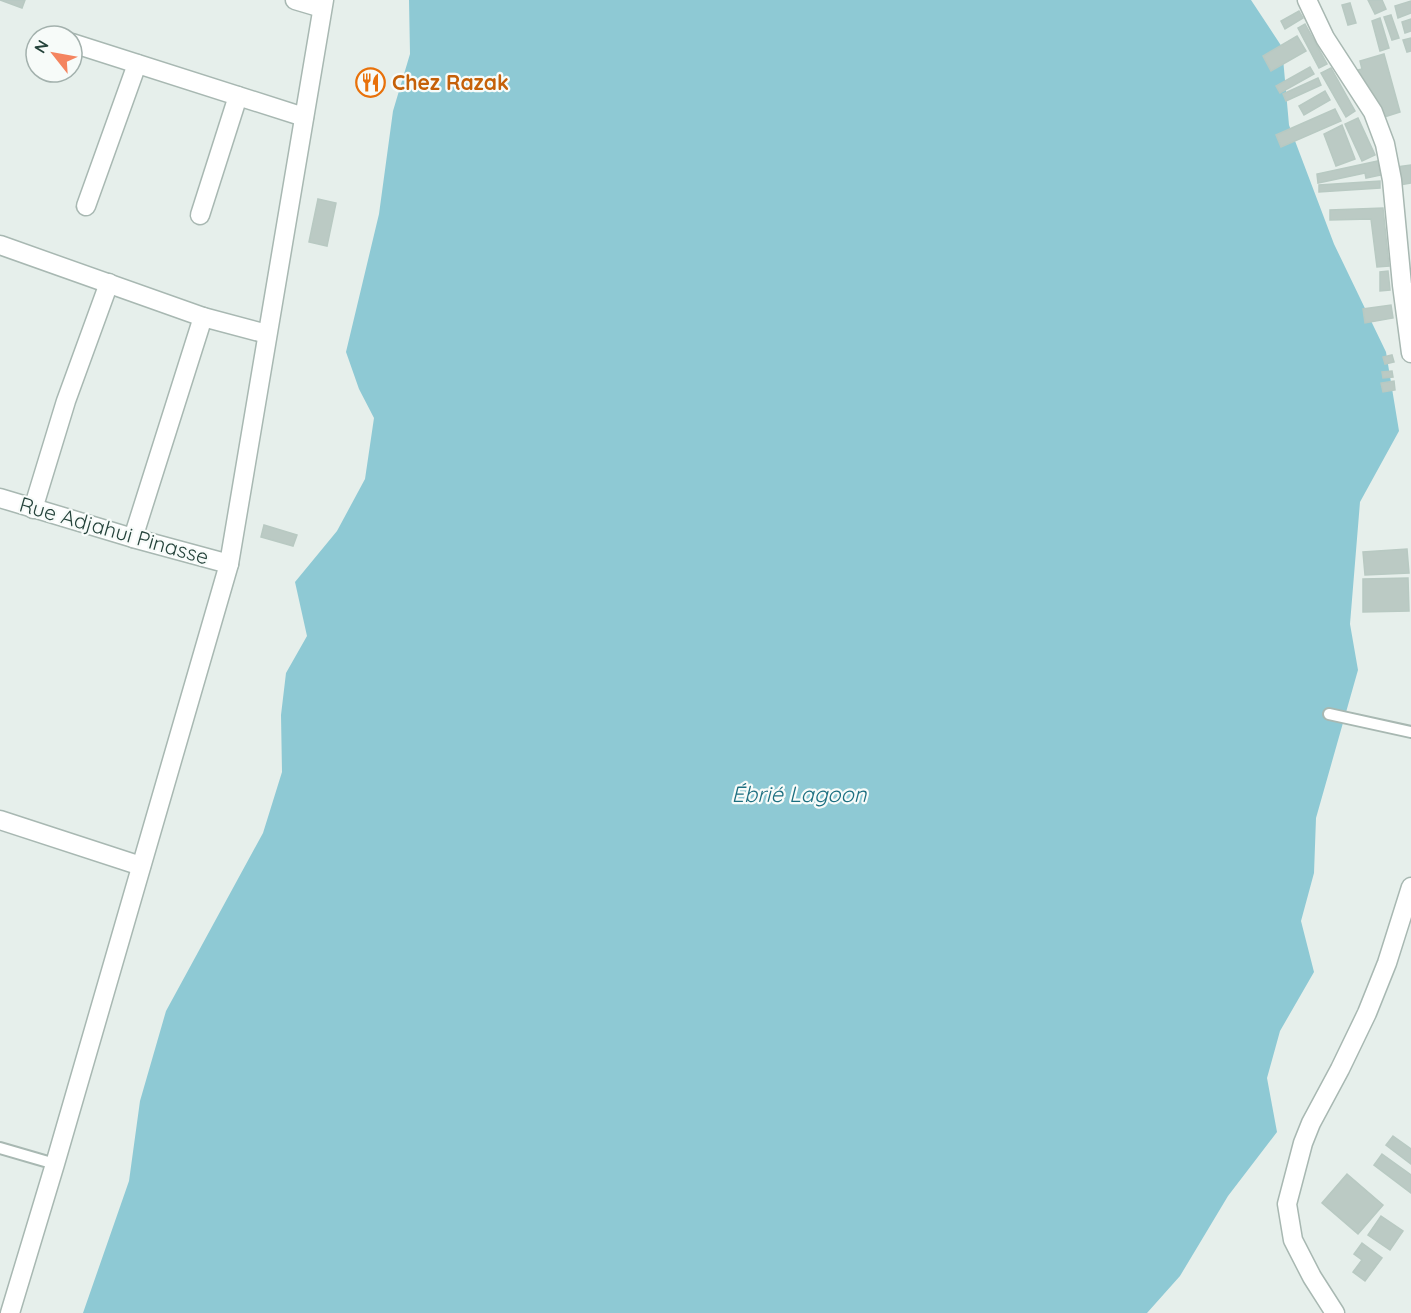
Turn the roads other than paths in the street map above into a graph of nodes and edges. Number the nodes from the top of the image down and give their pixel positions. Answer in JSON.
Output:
{"nodes":[{"id":1,"x":295,"y":0,"type":"edge"},
{"id":2,"x":1306,"y":0,"type":"edge"},
{"id":3,"x":323,"y":4,"type":"edge"},
{"id":4,"x":84,"y":47,"type":"edge"},
{"id":5,"x":137,"y":64,"type":"junction"},
{"id":6,"x":238,"y":96,"type":"junction"},
{"id":7,"x":304,"y":117,"type":"junction"},
{"id":8,"x":86,"y":206,"type":"dead end"},
{"id":9,"x":200,"y":215,"type":"dead end"},
{"id":10,"x":0,"y":245,"type":"edge"},
{"id":11,"x":109,"y":283,"type":"junction"},
{"id":12,"x":203,"y":317,"type":"junction"},
{"id":13,"x":267,"y":334,"type":"junction"},
{"id":14,"x":1411,"y":353,"type":"edge"},
{"id":15,"x":0,"y":498,"type":"edge"},
{"id":16,"x":33,"y":509,"type":"junction"},
{"id":17,"x":133,"y":538,"type":"junction"},
{"id":18,"x":229,"y":564,"type":"junction"},
{"id":19,"x":1329,"y":714,"type":"dead end"},
{"id":20,"x":1411,"y":732,"type":"edge"},
{"id":21,"x":0,"y":820,"type":"edge"},
{"id":22,"x":141,"y":866,"type":"junction"},
{"id":23,"x":1411,"y":887,"type":"edge"},
{"id":24,"x":0,"y":1148,"type":"edge"},
{"id":25,"x":55,"y":1164,"type":"junction"},
{"id":26,"x":10,"y":1313,"type":"edge"},
{"id":27,"x":1335,"y":1313,"type":"edge"}],
"edges":[{"from":1,"to":3,"type":"street"},
{"from":2,"to":14,"type":"street"},
{"from":3,"to":7,"type":"street"},
{"from":4,"to":5,"type":"street"},
{"from":5,"to":6,"type":"street"},
{"from":5,"to":8,"type":"street"},
{"from":6,"to":7,"type":"street"},
{"from":6,"to":9,"type":"street"},
{"from":7,"to":13,"type":"street"},
{"from":10,"to":11,"type":"street"},
{"from":11,"to":12,"type":"street"},
{"from":11,"to":16,"type":"street"},
{"from":12,"to":13,"type":"street"},
{"from":12,"to":17,"type":"street"},
{"from":13,"to":18,"type":"street"},
{"from":15,"to":16,"type":"street","name":"Rue Adjahui Pinasse"},
{"from":16,"to":17,"type":"street","name":"Rue Adjahui Pinasse"},
{"from":17,"to":18,"type":"street","name":"Rue Adjahui Pinasse"},
{"from":18,"to":22,"type":"street"},
{"from":19,"to":20,"type":"lane"},
{"from":21,"to":22,"type":"street"},
{"from":22,"to":25,"type":"street"},
{"from":23,"to":27,"type":"street"},
{"from":24,"to":25,"type":"lane"},
{"from":25,"to":26,"type":"street"}]}
